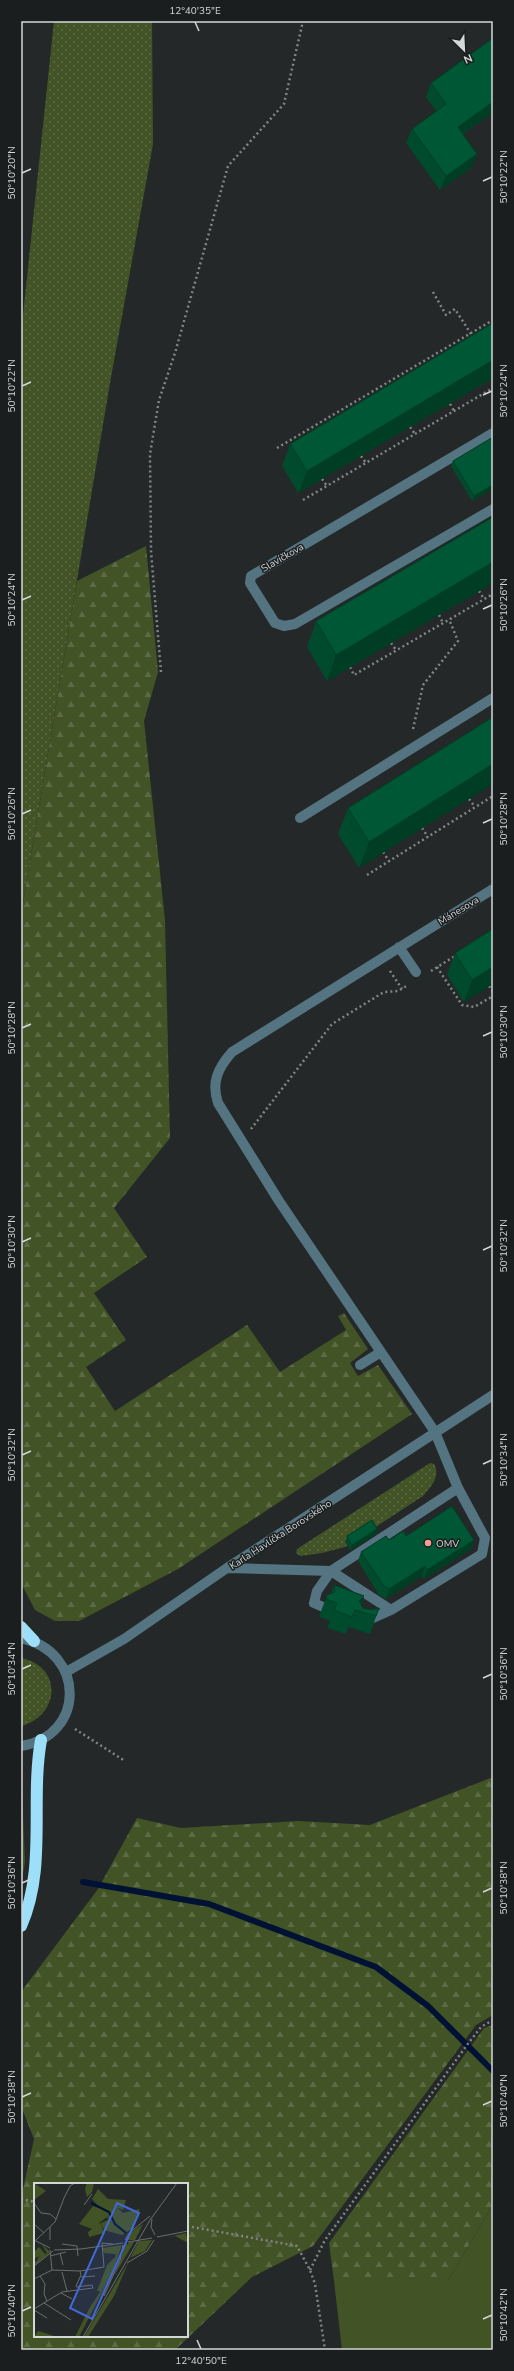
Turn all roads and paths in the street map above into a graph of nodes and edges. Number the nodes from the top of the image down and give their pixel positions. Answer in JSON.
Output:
{"nodes":[{"id":1,"x":303,"y":21,"type":"edge"},
{"id":2,"x":433,"y":292,"type":"dead end"},
{"id":3,"x":493,"y":320,"type":"edge"},
{"id":4,"x":472,"y":333,"type":"junction"},
{"id":5,"x":476,"y":337,"type":"edge"},
{"id":6,"x":424,"y":362,"type":"junction"},
{"id":7,"x":427,"y":367,"type":"edge"},
{"id":8,"x":384,"y":385,"type":"junction"},
{"id":9,"x":493,"y":388,"type":"edge"},
{"id":10,"x":388,"y":390,"type":"edge"},
{"id":11,"x":450,"y":404,"type":"edge"},
{"id":12,"x":454,"y":411,"type":"junction"},
{"id":13,"x":335,"y":414,"type":"junction"},
{"id":14,"x":338,"y":419,"type":"edge"},
{"id":15,"x":410,"y":427,"type":"edge"},
{"id":16,"x":493,"y":433,"type":"edge"},
{"id":17,"x":415,"y":434,"type":"junction"},
{"id":18,"x":296,"y":437,"type":"junction"},
{"id":19,"x":299,"y":442,"type":"edge"},
{"id":20,"x":277,"y":448,"type":"dead end"},
{"id":21,"x":361,"y":456,"type":"edge"},
{"id":22,"x":366,"y":463,"type":"junction"},
{"id":23,"x":322,"y":479,"type":"edge"},
{"id":24,"x":327,"y":486,"type":"junction"},
{"id":25,"x":303,"y":500,"type":"dead end"},
{"id":26,"x":493,"y":509,"type":"edge"},
{"id":27,"x":479,"y":591,"type":"edge"},
{"id":28,"x":493,"y":594,"type":"edge"},
{"id":29,"x":484,"y":599,"type":"junction"},
{"id":30,"x":438,"y":615,"type":"edge"},
{"id":31,"x":449,"y":620,"type":"junction"},
{"id":32,"x":444,"y":623,"type":"junction"},
{"id":33,"x":391,"y":643,"type":"edge"},
{"id":34,"x":396,"y":650,"type":"junction"},
{"id":35,"x":350,"y":667,"type":"edge"},
{"id":36,"x":161,"y":672,"type":"dead end"},
{"id":37,"x":493,"y":698,"type":"edge"},
{"id":38,"x":408,"y":750,"type":"junction"},
{"id":39,"x":493,"y":796,"type":"edge"},
{"id":40,"x":469,"y":799,"type":"edge"},
{"id":41,"x":475,"y":807,"type":"junction"},
{"id":42,"x":300,"y":818,"type":"dead end"},
{"id":43,"x":422,"y":828,"type":"edge"},
{"id":44,"x":428,"y":836,"type":"junction"},
{"id":45,"x":383,"y":852,"type":"edge"},
{"id":46,"x":389,"y":861,"type":"junction"},
{"id":47,"x":367,"y":875,"type":"dead end"},
{"id":48,"x":493,"y":888,"type":"edge"},
{"id":49,"x":399,"y":947,"type":"junction"},
{"id":50,"x":457,"y":955,"type":"edge"},
{"id":51,"x":437,"y":967,"type":"junction"},
{"id":52,"x":387,"y":968,"type":"dead end"},
{"id":53,"x":427,"y":974,"type":"dead end"},
{"id":54,"x":415,"y":977,"type":"joint"},
{"id":55,"x":489,"y":986,"type":"edge"},
{"id":56,"x":402,"y":989,"type":"junction"},
{"id":57,"x":493,"y":992,"type":"edge"},
{"id":58,"x":493,"y":996,"type":"edge"},
{"id":59,"x":242,"y":1141,"type":"junction"},
{"id":60,"x":381,"y":1352,"type":"junction"},
{"id":61,"x":360,"y":1365,"type":"dead end"},
{"id":62,"x":493,"y":1395,"type":"edge"},
{"id":63,"x":435,"y":1432,"type":"junction"},
{"id":64,"x":458,"y":1488,"type":"junction"},
{"id":65,"x":228,"y":1568,"type":"junction"},
{"id":66,"x":331,"y":1571,"type":"junction"},
{"id":67,"x":323,"y":1606,"type":"dead end"},
{"id":68,"x":391,"y":1610,"type":"junction"},
{"id":69,"x":359,"y":1620,"type":"edge"},
{"id":70,"x":21,"y":1627,"type":"edge"},
{"id":71,"x":21,"y":1638,"type":"edge"},
{"id":72,"x":34,"y":1641,"type":"junction"},
{"id":73,"x":66,"y":1672,"type":"junction"},
{"id":74,"x":62,"y":1720,"type":"junction"},
{"id":75,"x":41,"y":1740,"type":"junction"},
{"id":76,"x":21,"y":1746,"type":"edge"},
{"id":77,"x":125,"y":1761,"type":"dead end"},
{"id":78,"x":21,"y":1926,"type":"edge"},
{"id":79,"x":493,"y":2020,"type":"edge"},
{"id":80,"x":21,"y":2200,"type":"edge"},
{"id":81,"x":34,"y":2202,"type":"edge"},
{"id":82,"x":188,"y":2226,"type":"edge"},
{"id":83,"x":310,"y":2270,"type":"junction"},
{"id":84,"x":325,"y":2350,"type":"edge"}],
"edges":[{"from":1,"to":36,"type":"path"},
{"from":2,"to":4,"type":"path"},
{"from":3,"to":4,"type":"path"},
{"from":4,"to":5,"type":"path"},
{"from":4,"to":6,"type":"path"},
{"from":6,"to":7,"type":"path"},
{"from":6,"to":8,"type":"path"},
{"from":8,"to":10,"type":"path"},
{"from":8,"to":13,"type":"path"},
{"from":9,"to":12,"type":"path"},
{"from":11,"to":12,"type":"path"},
{"from":12,"to":17,"type":"path"},
{"from":13,"to":14,"type":"path"},
{"from":13,"to":18,"type":"path"},
{"from":15,"to":17,"type":"path"},
{"from":16,"to":26,"type":"street","name":"Slavíčkova"},
{"from":17,"to":22,"type":"path"},
{"from":18,"to":19,"type":"path"},
{"from":18,"to":20,"type":"path"},
{"from":21,"to":22,"type":"path"},
{"from":22,"to":24,"type":"path"},
{"from":23,"to":24,"type":"path"},
{"from":24,"to":25,"type":"path"},
{"from":27,"to":29,"type":"path"},
{"from":28,"to":29,"type":"path"},
{"from":29,"to":31,"type":"path"},
{"from":30,"to":32,"type":"path"},
{"from":31,"to":32,"type":"path"},
{"from":31,"to":38,"type":"path"},
{"from":32,"to":34,"type":"path"},
{"from":33,"to":34,"type":"path"},
{"from":34,"to":35,"type":"path"},
{"from":37,"to":38,"type":"street"},
{"from":38,"to":42,"type":"street"},
{"from":39,"to":41,"type":"path"},
{"from":40,"to":41,"type":"path"},
{"from":41,"to":44,"type":"path"},
{"from":43,"to":44,"type":"path"},
{"from":44,"to":46,"type":"path"},
{"from":45,"to":46,"type":"path"},
{"from":46,"to":47,"type":"path"},
{"from":48,"to":49,"type":"street","name":"Mánesova"},
{"from":49,"to":54,"type":"street"},
{"from":49,"to":59,"type":"street","name":"Mánesova"},
{"from":50,"to":51,"type":"path"},
{"from":51,"to":53,"type":"path"},
{"from":51,"to":58,"type":"path"},
{"from":52,"to":56,"type":"path"},
{"from":54,"to":56,"type":"path"},
{"from":55,"to":57,"type":"path"},
{"from":56,"to":59,"type":"path"},
{"from":59,"to":60,"type":"street","name":"Mánesova"},
{"from":60,"to":61,"type":"street"},
{"from":60,"to":63,"type":"street","name":"Mánesova"},
{"from":62,"to":63,"type":"street","name":"Karla Havlíčka Borovského"},
{"from":63,"to":64,"type":"street","name":"Mánesova"},
{"from":63,"to":65,"type":"street","name":"Karla Havlíčka Borovského"},
{"from":64,"to":66,"type":"street"},
{"from":64,"to":68,"type":"street","name":"Mánesova"},
{"from":65,"to":66,"type":"street"},
{"from":65,"to":73,"type":"street","name":"Karla Havlíčka Borovského"},
{"from":66,"to":67,"type":"street"},
{"from":66,"to":68,"type":"street"},
{"from":68,"to":69,"type":"street","name":"Mánesova"},
{"from":70,"to":72,"type":"highway"},
{"from":71,"to":72,"type":"street"},
{"from":72,"to":73,"type":"street"},
{"from":73,"to":74,"type":"street"},
{"from":74,"to":75,"type":"street"},
{"from":74,"to":77,"type":"path"},
{"from":75,"to":76,"type":"street"},
{"from":75,"to":78,"type":"highway"},
{"from":79,"to":83,"type":"path"},
{"from":80,"to":81,"type":"path"},
{"from":82,"to":83,"type":"path"},
{"from":83,"to":84,"type":"path"}]}
